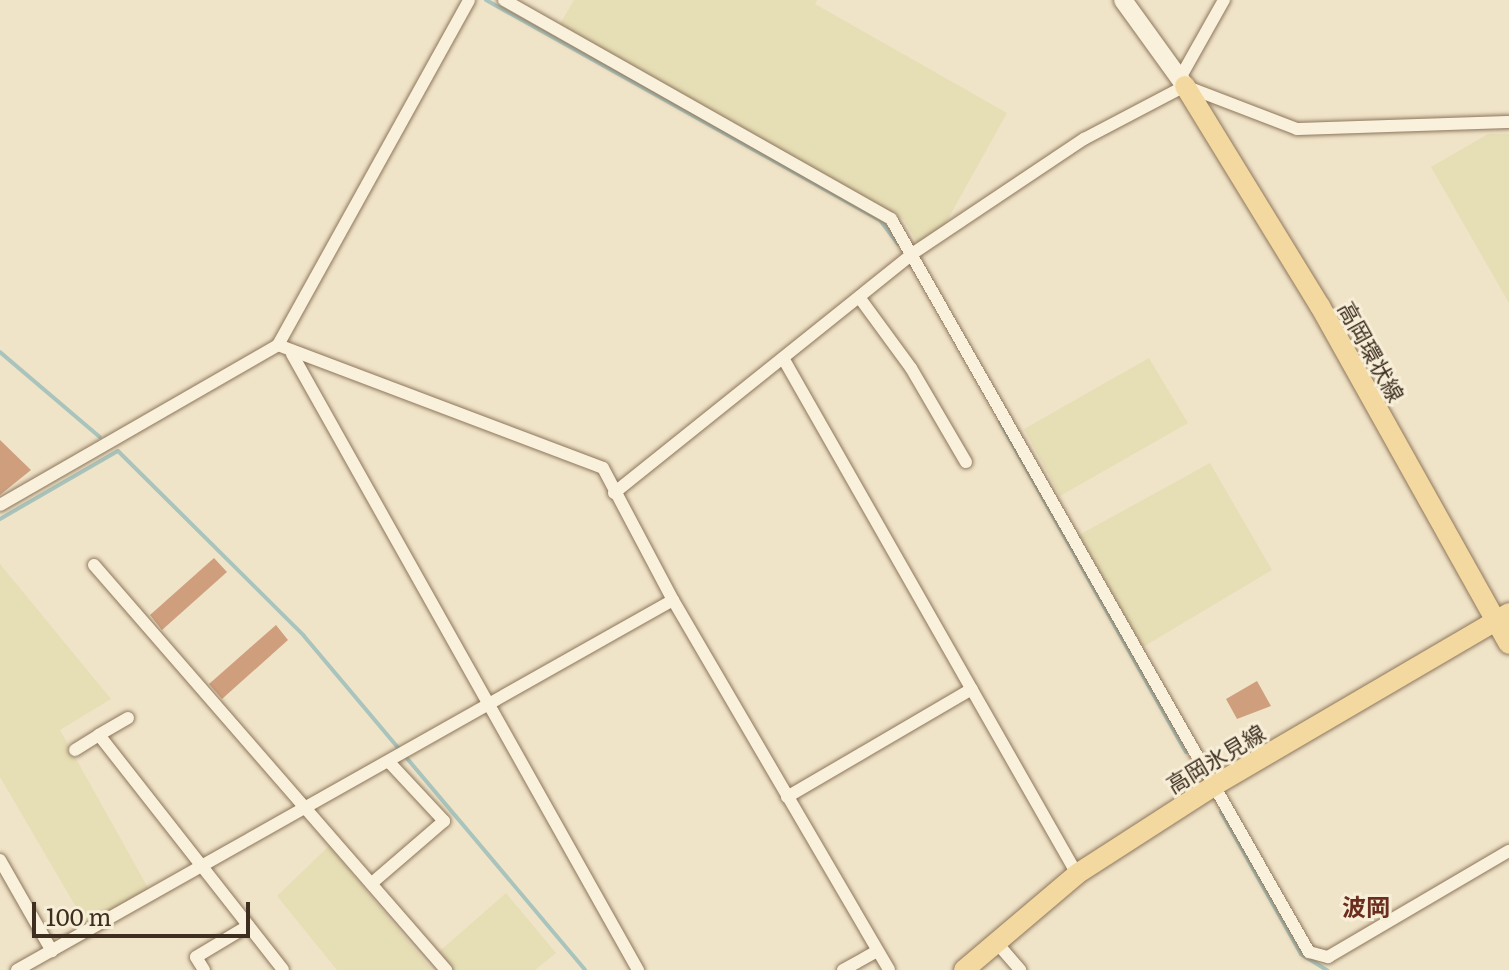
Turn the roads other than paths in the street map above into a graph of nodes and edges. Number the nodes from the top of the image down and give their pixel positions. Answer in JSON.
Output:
{"nodes":[{"id":1,"x":504,"y":0,"type":"edge"},
{"id":2,"x":1123,"y":0,"type":"edge"},
{"id":3,"x":1224,"y":0,"type":"edge"},
{"id":4,"x":466,"y":5,"type":"edge"},
{"id":5,"x":1183,"y":82,"type":"junction"},
{"id":6,"x":1509,"y":122,"type":"edge"},
{"id":7,"x":911,"y":255,"type":"junction"},
{"id":8,"x":859,"y":297,"type":"junction"},
{"id":9,"x":278,"y":345,"type":"junction"},
{"id":10,"x":292,"y":354,"type":"junction"},
{"id":11,"x":783,"y":358,"type":"junction"},
{"id":12,"x":966,"y":462,"type":"dead end"},
{"id":13,"x":614,"y":493,"type":"junction"},
{"id":14,"x":0,"y":505,"type":"edge"},
{"id":15,"x":94,"y":565,"type":"dead end"},
{"id":16,"x":673,"y":600,"type":"junction"},
{"id":17,"x":1502,"y":617,"type":"edge"},
{"id":18,"x":1509,"y":644,"type":"edge"},
{"id":19,"x":972,"y":689,"type":"junction"},
{"id":20,"x":490,"y":705,"type":"junction"},
{"id":21,"x":128,"y":718,"type":"dead end"},
{"id":22,"x":99,"y":735,"type":"junction"},
{"id":23,"x":75,"y":750,"type":"dead end"},
{"id":24,"x":392,"y":761,"type":"junction"},
{"id":25,"x":1215,"y":785,"type":"junction"},
{"id":26,"x":787,"y":797,"type":"junction"},
{"id":27,"x":307,"y":808,"type":"junction"},
{"id":28,"x":1509,"y":851,"type":"edge"},
{"id":29,"x":0,"y":860,"type":"edge"},
{"id":30,"x":202,"y":868,"type":"junction"},
{"id":31,"x":1077,"y":874,"type":"junction"},
{"id":32,"x":372,"y":883,"type":"junction"},
{"id":33,"x":248,"y":926,"type":"junction"},
{"id":34,"x":996,"y":942,"type":"junction"},
{"id":35,"x":52,"y":951,"type":"junction"},
{"id":36,"x":876,"y":952,"type":"junction"},
{"id":37,"x":17,"y":970,"type":"edge"},
{"id":38,"x":204,"y":970,"type":"edge"},
{"id":39,"x":283,"y":970,"type":"edge"},
{"id":40,"x":446,"y":970,"type":"edge"},
{"id":41,"x":638,"y":970,"type":"edge"},
{"id":42,"x":843,"y":970,"type":"edge"},
{"id":43,"x":889,"y":970,"type":"edge"},
{"id":44,"x":964,"y":970,"type":"edge"},
{"id":45,"x":1020,"y":970,"type":"edge"}],
"edges":[{"from":1,"to":7,"type":"street"},
{"from":2,"to":5,"type":"street"},
{"from":3,"to":5,"type":"street"},
{"from":4,"to":9,"type":"street"},
{"from":5,"to":6,"type":"street"},
{"from":5,"to":7,"type":"street"},
{"from":5,"to":17,"type":"main road","name":"高岡環状線"},
{"from":7,"to":8,"type":"street"},
{"from":7,"to":25,"type":"street"},
{"from":8,"to":11,"type":"street"},
{"from":8,"to":12,"type":"street"},
{"from":9,"to":10,"type":"street"},
{"from":9,"to":14,"type":"street"},
{"from":10,"to":13,"type":"street"},
{"from":10,"to":20,"type":"street"},
{"from":11,"to":13,"type":"street"},
{"from":11,"to":19,"type":"street"},
{"from":13,"to":16,"type":"street"},
{"from":15,"to":27,"type":"street"},
{"from":16,"to":20,"type":"street"},
{"from":16,"to":26,"type":"street"},
{"from":17,"to":18,"type":"main road","name":"高岡環状線"},
{"from":17,"to":25,"type":"main road","name":"高岡氷見線"},
{"from":19,"to":26,"type":"street"},
{"from":19,"to":31,"type":"street"},
{"from":20,"to":24,"type":"street"},
{"from":20,"to":41,"type":"street"},
{"from":21,"to":22,"type":"street"},
{"from":22,"to":23,"type":"street"},
{"from":22,"to":30,"type":"street"},
{"from":24,"to":27,"type":"street"},
{"from":24,"to":32,"type":"street"},
{"from":25,"to":28,"type":"street"},
{"from":25,"to":31,"type":"main road","name":"高岡氷見線"},
{"from":26,"to":36,"type":"street"},
{"from":27,"to":30,"type":"street"},
{"from":27,"to":32,"type":"street"},
{"from":29,"to":35,"type":"street"},
{"from":30,"to":33,"type":"street"},
{"from":30,"to":35,"type":"street"},
{"from":31,"to":34,"type":"main road","name":"高岡氷見線"},
{"from":32,"to":40,"type":"street"},
{"from":33,"to":38,"type":"street"},
{"from":33,"to":39,"type":"street"},
{"from":34,"to":44,"type":"main road","name":"高岡氷見線"},
{"from":34,"to":45,"type":"street"},
{"from":35,"to":37,"type":"street"},
{"from":36,"to":42,"type":"street"},
{"from":36,"to":43,"type":"street"}]}
